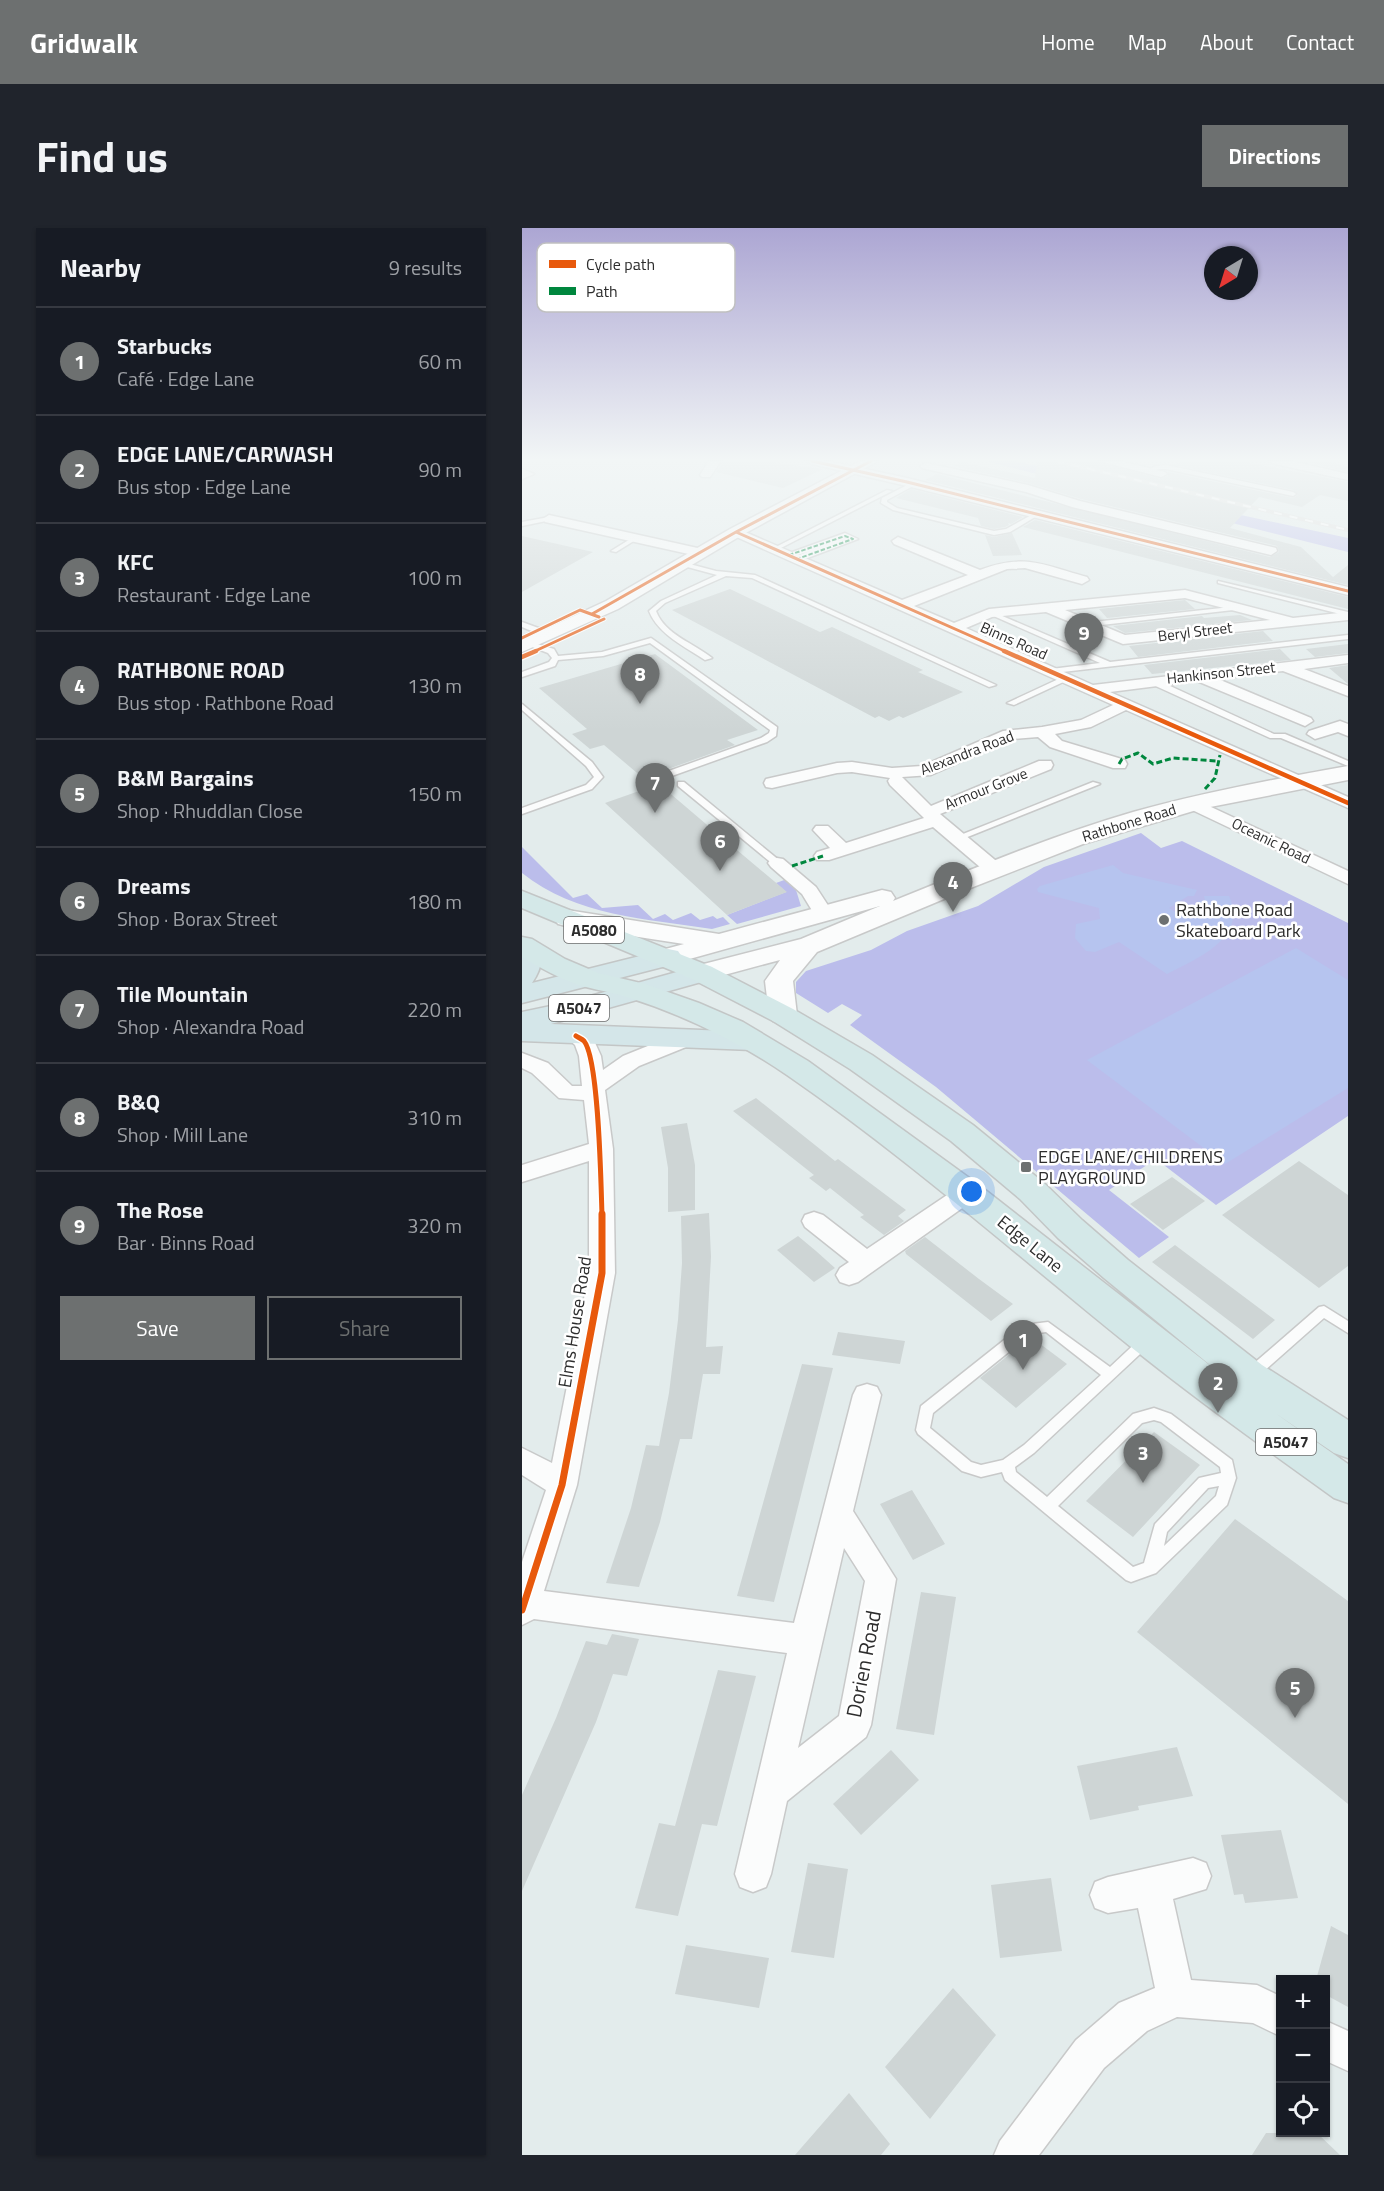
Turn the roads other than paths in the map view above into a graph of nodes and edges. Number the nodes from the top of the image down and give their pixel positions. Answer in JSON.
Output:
{"nodes":[{"id":1,"x":667,"y":551,"type":"edge"},
{"id":2,"x":704,"y":551,"type":"edge"},
{"id":3,"x":780,"y":551,"type":"edge"},
{"id":4,"x":792,"y":551,"type":"edge"},
{"id":5,"x":797,"y":551,"type":"edge"},
{"id":6,"x":801,"y":551,"type":"edge"},
{"id":7,"x":914,"y":551,"type":"edge"},
{"id":8,"x":1185,"y":551,"type":"edge"},
{"id":9,"x":787,"y":554,"type":"junction"},
{"id":10,"x":690,"y":559,"type":"junction"},
{"id":11,"x":726,"y":574,"type":"junction"},
{"id":12,"x":980,"y":575,"type":"junction"},
{"id":13,"x":1071,"y":580,"type":"dead end"},
{"id":14,"x":1220,"y":582,"type":"dead end"},
{"id":15,"x":1348,"y":591,"type":"edge"},
{"id":16,"x":903,"y":606,"type":"junction"},
{"id":17,"x":1048,"y":607,"type":"junction"},
{"id":18,"x":1240,"y":608,"type":"junction"},
{"id":19,"x":991,"y":613,"type":"junction"},
{"id":20,"x":1348,"y":615,"type":"edge"},
{"id":21,"x":1290,"y":621,"type":"junction"},
{"id":22,"x":522,"y":624,"type":"edge"},
{"id":23,"x":1084,"y":625,"type":"junction"},
{"id":24,"x":955,"y":628,"type":"junction"},
{"id":25,"x":549,"y":635,"type":"junction"},
{"id":26,"x":1348,"y":637,"type":"edge"},
{"id":27,"x":526,"y":645,"type":"edge"},
{"id":28,"x":556,"y":658,"type":"junction"},
{"id":29,"x":708,"y":658,"type":"dead end"},
{"id":30,"x":1348,"y":659,"type":"edge"},
{"id":31,"x":1109,"y":665,"type":"junction"},
{"id":32,"x":1284,"y":666,"type":"junction"},
{"id":33,"x":1054,"y":671,"type":"junction"},
{"id":34,"x":522,"y":675,"type":"edge"},
{"id":35,"x":1197,"y":676,"type":"junction"},
{"id":36,"x":1068,"y":678,"type":"junction"},
{"id":37,"x":1152,"y":681,"type":"junction"},
{"id":38,"x":992,"y":685,"type":"dead end"},
{"id":39,"x":1094,"y":689,"type":"junction"},
{"id":40,"x":1348,"y":691,"type":"edge"},
{"id":41,"x":1011,"y":703,"type":"dead end"},
{"id":42,"x":1124,"y":705,"type":"junction"},
{"id":43,"x":522,"y":706,"type":"edge"},
{"id":44,"x":1305,"y":721,"type":"dead end"},
{"id":45,"x":1348,"y":731,"type":"edge"},
{"id":46,"x":1042,"y":732,"type":"junction"},
{"id":47,"x":1315,"y":734,"type":"dead end"},
{"id":48,"x":1119,"y":764,"type":"dead end"},
{"id":49,"x":1348,"y":764,"type":"edge"},
{"id":50,"x":1045,"y":765,"type":"dead end"},
{"id":51,"x":1348,"y":773,"type":"edge"},
{"id":52,"x":669,"y":774,"type":"dead end"},
{"id":53,"x":896,"y":781,"type":"dead end"},
{"id":54,"x":1300,"y":782,"type":"junction"},
{"id":55,"x":772,"y":783,"type":"dead end"},
{"id":56,"x":681,"y":784,"type":"dead end"},
{"id":57,"x":1096,"y":784,"type":"dead end"},
{"id":58,"x":1348,"y":803,"type":"edge"},
{"id":59,"x":1194,"y":804,"type":"junction"},
{"id":60,"x":522,"y":811,"type":"edge"},
{"id":61,"x":932,"y":816,"type":"junction"},
{"id":62,"x":822,"y":830,"type":"dead end"},
{"id":63,"x":957,"y":838,"type":"junction"},
{"id":64,"x":842,"y":849,"type":"junction"},
{"id":65,"x":823,"y":856,"type":"dead end"},
{"id":66,"x":777,"y":862,"type":"joint"},
{"id":67,"x":994,"y":869,"type":"junction"},
{"id":68,"x":1348,"y":878,"type":"edge"},
{"id":69,"x":522,"y":899,"type":"edge"},
{"id":70,"x":919,"y":901,"type":"junction"},
{"id":71,"x":823,"y":913,"type":"junction"},
{"id":72,"x":522,"y":917,"type":"edge"},
{"id":73,"x":567,"y":918,"type":"junction"},
{"id":74,"x":722,"y":942,"type":"junction"},
{"id":75,"x":807,"y":946,"type":"junction"},
{"id":76,"x":524,"y":947,"type":"edge"},
{"id":77,"x":668,"y":957,"type":"junction"},
{"id":78,"x":702,"y":973,"type":"junction"},
{"id":79,"x":522,"y":977,"type":"edge"},
{"id":80,"x":589,"y":979,"type":"junction"},
{"id":81,"x":628,"y":980,"type":"junction"},
{"id":82,"x":522,"y":994,"type":"edge"},
{"id":83,"x":783,"y":1015,"type":"junction"},
{"id":84,"x":522,"y":1021,"type":"edge"},
{"id":85,"x":522,"y":1032,"type":"edge"},
{"id":86,"x":576,"y":1036,"type":"junction"},
{"id":87,"x":688,"y":1038,"type":"junction"},
{"id":88,"x":752,"y":1041,"type":"junction"},
{"id":89,"x":522,"y":1060,"type":"edge"},
{"id":90,"x":595,"y":1090,"type":"junction"},
{"id":91,"x":601,"y":1149,"type":"junction"},
{"id":92,"x":522,"y":1174,"type":"edge"},
{"id":93,"x":967,"y":1193,"type":"junction"},
{"id":94,"x":814,"y":1221,"type":"dead end"},
{"id":95,"x":1348,"y":1328,"type":"edge"},
{"id":96,"x":1148,"y":1340,"type":"junction"},
{"id":97,"x":1110,"y":1374,"type":"junction"},
{"id":98,"x":1249,"y":1376,"type":"junction"},
{"id":99,"x":867,"y":1395,"type":"dead end"},
{"id":100,"x":1348,"y":1441,"type":"edge"},
{"id":101,"x":522,"y":1460,"type":"edge"},
{"id":102,"x":1007,"y":1466,"type":"junction"},
{"id":103,"x":1229,"y":1478,"type":"junction"},
{"id":104,"x":1343,"y":1483,"type":"edge"},
{"id":105,"x":562,"y":1485,"type":"junction"},
{"id":106,"x":1047,"y":1507,"type":"junction"},
{"id":107,"x":838,"y":1513,"type":"junction"},
{"id":108,"x":1151,"y":1568,"type":"junction"},
{"id":109,"x":524,"y":1607,"type":"edge"},
{"id":110,"x":806,"y":1640,"type":"junction"},
{"id":111,"x":772,"y":1791,"type":"junction"},
{"id":112,"x":753,"y":1874,"type":"dead end"},
{"id":113,"x":1193,"y":1876,"type":"dead end"},
{"id":114,"x":1152,"y":1887,"type":"junction"},
{"id":115,"x":1108,"y":1895,"type":"dead end"},
{"id":116,"x":1176,"y":1998,"type":"junction"},
{"id":117,"x":1276,"y":2014,"type":"edge"},
{"id":118,"x":1330,"y":2042,"type":"edge"},
{"id":119,"x":1348,"y":2052,"type":"edge"},
{"id":120,"x":1014,"y":2155,"type":"edge"}],
"edges":[{"from":1,"to":10,"type":"street"},
{"from":2,"to":10,"type":"street"},
{"from":3,"to":9,"type":"street","name":"Binns Road"},
{"from":4,"to":9,"type":"lane"},
{"from":5,"to":9,"type":"street"},
{"from":6,"to":9,"type":"street"},
{"from":7,"to":12,"type":"street"},
{"from":8,"to":15,"type":"street"},
{"from":9,"to":16,"type":"street","name":"Binns Road"},
{"from":10,"to":11,"type":"lane"},
{"from":10,"to":25,"type":"street"},
{"from":11,"to":29,"type":"lane"},
{"from":11,"to":38,"type":"lane"},
{"from":12,"to":13,"type":"street"},
{"from":12,"to":16,"type":"street"},
{"from":14,"to":20,"type":"lane"},
{"from":16,"to":24,"type":"street","name":"Binns Road"},
{"from":17,"to":18,"type":"street"},
{"from":17,"to":19,"type":"street"},
{"from":17,"to":23,"type":"street","name":"Beryl Street"},
{"from":18,"to":21,"type":"street"},
{"from":18,"to":23,"type":"lane"},
{"from":19,"to":24,"type":"street"},
{"from":19,"to":31,"type":"lane"},
{"from":20,"to":21,"type":"street","name":"Beryl Street"},
{"from":21,"to":23,"type":"street","name":"Beryl Street"},
{"from":22,"to":25,"type":"lane"},
{"from":24,"to":33,"type":"street","name":"Binns Road"},
{"from":25,"to":27,"type":"street"},
{"from":26,"to":31,"type":"lane"},
{"from":27,"to":28,"type":"lane"},
{"from":28,"to":34,"type":"lane"},
{"from":28,"to":52,"type":"lane"},
{"from":30,"to":32,"type":"street","name":"Hankinson Street"},
{"from":31,"to":33,"type":"lane"},
{"from":32,"to":35,"type":"street","name":"Hankinson Street"},
{"from":32,"to":40,"type":"street"},
{"from":33,"to":36,"type":"street","name":"Binns Road"},
{"from":35,"to":37,"type":"street","name":"Hankinson Street"},
{"from":35,"to":44,"type":"street"},
{"from":36,"to":39,"type":"street","name":"Binns Road"},
{"from":36,"to":41,"type":"lane"},
{"from":37,"to":39,"type":"street","name":"Hankinson Street"},
{"from":37,"to":49,"type":"lane"},
{"from":39,"to":42,"type":"street","name":"Binns Road"},
{"from":42,"to":46,"type":"street","name":"Alexandra Road"},
{"from":42,"to":54,"type":"street","name":"Binns Road"},
{"from":43,"to":60,"type":"lane"},
{"from":45,"to":47,"type":"street"},
{"from":46,"to":48,"type":"street"},
{"from":46,"to":55,"type":"street","name":"Alexandra Road"},
{"from":50,"to":61,"type":"street","name":"Armour Grove"},
{"from":51,"to":54,"type":"main road","name":"Rathbone Road"},
{"from":53,"to":61,"type":"street"},
{"from":54,"to":58,"type":"street","name":"Binns Road"},
{"from":54,"to":59,"type":"main road","name":"Rathbone Road"},
{"from":56,"to":66,"type":"lane"},
{"from":57,"to":63,"type":"lane"},
{"from":59,"to":67,"type":"main road","name":"Rathbone Road"},
{"from":59,"to":68,"type":"street","name":"Oceanic Road"},
{"from":61,"to":63,"type":"street"},
{"from":61,"to":64,"type":"street","name":"Armour Grove"},
{"from":62,"to":64,"type":"street"},
{"from":63,"to":67,"type":"street"},
{"from":64,"to":65,"type":"street","name":"Armour Grove"},
{"from":66,"to":71,"type":"street"},
{"from":67,"to":70,"type":"main road","name":"Rathbone Road"},
{"from":69,"to":73,"type":"highway","number":"A5080"},
{"from":70,"to":71,"type":"main road","name":"Rathbone Road"},
{"from":70,"to":75,"type":"main road","name":"Rathbone Road"},
{"from":71,"to":74,"type":"main road","name":"Rathbone Road"},
{"from":72,"to":81,"type":"highway"},
{"from":73,"to":74,"type":"main road"},
{"from":73,"to":77,"type":"highway","number":"A5080"},
{"from":74,"to":77,"type":"main road","name":"Rathbone Road"},
{"from":75,"to":78,"type":"main road","name":"Rathbone Road"},
{"from":75,"to":83,"type":"main road"},
{"from":76,"to":79,"type":"main road"},
{"from":76,"to":80,"type":"highway","number":"A5080"},
{"from":77,"to":78,"type":"highway","number":"A5080"},
{"from":77,"to":81,"type":"main road","number":"A5047"},
{"from":78,"to":81,"type":"main road","number":"A5047"},
{"from":78,"to":83,"type":"highway","name":"Edge Lane","number":"A5047"},
{"from":80,"to":81,"type":"highway","number":"A5080"},
{"from":80,"to":82,"type":"main road","number":"A5047"},
{"from":81,"to":84,"type":"main road","number":"A5047"},
{"from":81,"to":88,"type":"highway","name":"Edge Lane","number":"A5047"},
{"from":83,"to":98,"type":"highway","name":"Edge Lane","number":"A5047"},
{"from":85,"to":86,"type":"main road"},
{"from":86,"to":87,"type":"main road"},
{"from":86,"to":90,"type":"street","name":"Elms House Road"},
{"from":87,"to":88,"type":"main road"},
{"from":87,"to":90,"type":"street"},
{"from":88,"to":93,"type":"highway","name":"Edge Lane","number":"A5047"},
{"from":89,"to":90,"type":"street"},
{"from":90,"to":91,"type":"street","name":"Elms House Road"},
{"from":91,"to":92,"type":"street"},
{"from":91,"to":105,"type":"street","name":"Elms House Road"},
{"from":93,"to":94,"type":"street"},
{"from":93,"to":96,"type":"highway","name":"Edge Lane","number":"A5047"},
{"from":95,"to":98,"type":"lane"},
{"from":96,"to":97,"type":"lane"},
{"from":96,"to":104,"type":"highway","name":"Edge Lane","number":"A5047"},
{"from":97,"to":102,"type":"lane"},
{"from":97,"to":102,"type":"lane"},
{"from":98,"to":100,"type":"highway","name":"Edge Lane","number":"A5047"},
{"from":98,"to":104,"type":"highway"},
{"from":99,"to":107,"type":"street"},
{"from":101,"to":105,"type":"street"},
{"from":102,"to":106,"type":"lane"},
{"from":103,"to":106,"type":"lane"},
{"from":103,"to":108,"type":"lane"},
{"from":103,"to":108,"type":"lane"},
{"from":105,"to":109,"type":"street","name":"Elms House Road"},
{"from":106,"to":108,"type":"lane"},
{"from":107,"to":110,"type":"street"},
{"from":107,"to":111,"type":"street","name":"Dorien Road"},
{"from":109,"to":110,"type":"street"},
{"from":110,"to":111,"type":"street"},
{"from":111,"to":112,"type":"street"},
{"from":113,"to":114,"type":"street"},
{"from":114,"to":115,"type":"street"},
{"from":114,"to":116,"type":"street"},
{"from":116,"to":117,"type":"street"},
{"from":116,"to":120,"type":"street"},
{"from":118,"to":119,"type":"street"}]}
